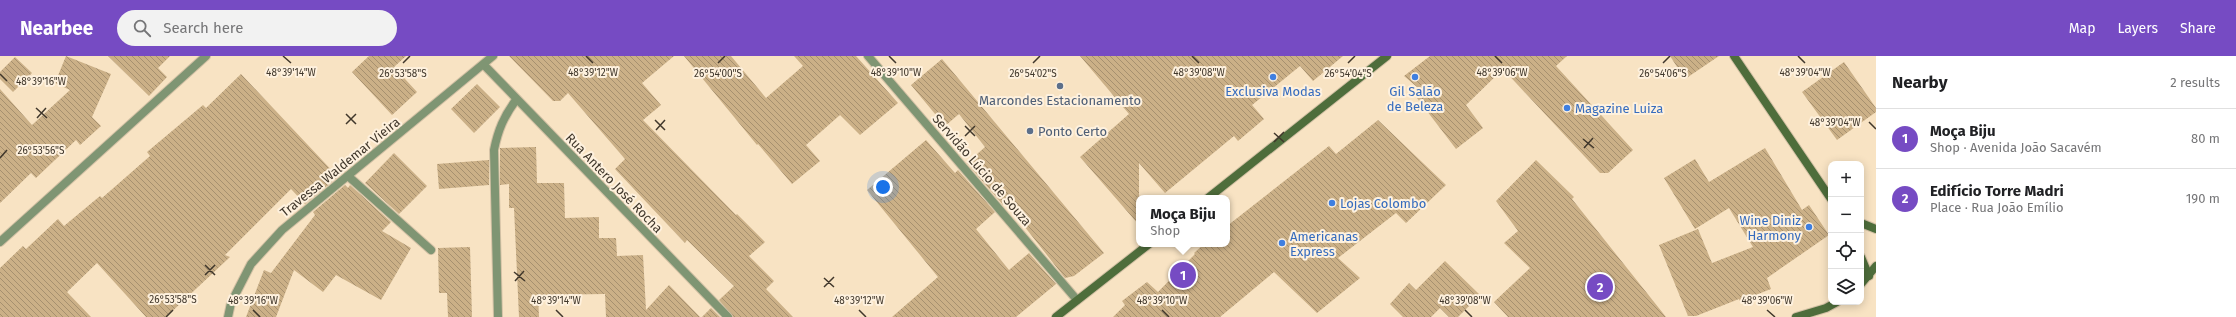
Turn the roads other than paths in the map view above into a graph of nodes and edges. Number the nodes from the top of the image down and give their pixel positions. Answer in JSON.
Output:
{"nodes":[{"id":1,"x":206,"y":56,"type":"edge"},
{"id":2,"x":493,"y":56,"type":"edge"},
{"id":3,"x":868,"y":56,"type":"edge"},
{"id":4,"x":1387,"y":56,"type":"edge"},
{"id":5,"x":1734,"y":56,"type":"edge"},
{"id":6,"x":484,"y":65,"type":"junction"},
{"id":7,"x":516,"y":100,"type":"junction"},
{"id":8,"x":348,"y":176,"type":"junction"},
{"id":9,"x":1212,"y":195,"type":"edge"},
{"id":10,"x":1830,"y":197,"type":"edge"},
{"id":11,"x":1864,"y":224,"type":"edge"},
{"id":12,"x":1876,"y":229,"type":"edge"},
{"id":13,"x":0,"y":242,"type":"edge"},
{"id":14,"x":1145,"y":247,"type":"edge"},
{"id":15,"x":431,"y":250,"type":"dead end"},
{"id":16,"x":1864,"y":264,"type":"edge"},
{"id":17,"x":1876,"y":266,"type":"edge"},
{"id":18,"x":1869,"y":276,"type":"junction"},
{"id":19,"x":1864,"y":281,"type":"edge"},
{"id":20,"x":1078,"y":300,"type":"junction"},
{"id":21,"x":1832,"y":305,"type":"edge"},
{"id":22,"x":228,"y":317,"type":"edge"},
{"id":23,"x":498,"y":317,"type":"edge"},
{"id":24,"x":728,"y":317,"type":"edge"},
{"id":25,"x":1056,"y":317,"type":"edge"},
{"id":26,"x":1796,"y":317,"type":"edge"}],
"edges":[{"from":1,"to":13,"type":"street"},
{"from":2,"to":6,"type":"street","name":"Travessa Waldemar Vieira"},
{"from":3,"to":20,"type":"street","name":"Servidão Lúcio de Souza"},
{"from":4,"to":9,"type":"main road"},
{"from":5,"to":10,"type":"main road"},
{"from":6,"to":7,"type":"street","name":"Rua Antero José Rocha"},
{"from":6,"to":8,"type":"street","name":"Travessa Waldemar Vieira"},
{"from":7,"to":23,"type":"street"},
{"from":7,"to":24,"type":"street","name":"Rua Antero José Rocha"},
{"from":8,"to":15,"type":"street"},
{"from":8,"to":22,"type":"street","name":"Travessa Waldemar Vieira"},
{"from":11,"to":12,"type":"main road"},
{"from":14,"to":20,"type":"main road"},
{"from":16,"to":18,"type":"main road"},
{"from":17,"to":18,"type":"main road"},
{"from":18,"to":19,"type":"main road"},
{"from":20,"to":25,"type":"main road"},
{"from":21,"to":26,"type":"main road"}]}
